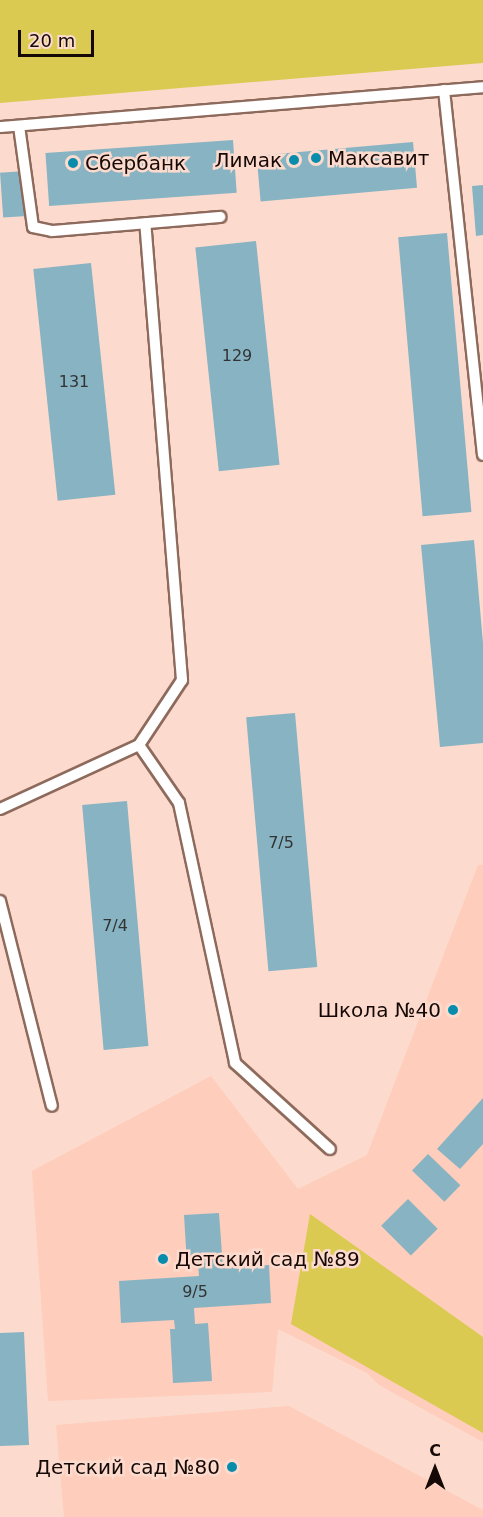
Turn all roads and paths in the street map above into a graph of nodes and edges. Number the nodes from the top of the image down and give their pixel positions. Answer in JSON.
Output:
{"nodes":[{"id":1,"x":483,"y":87,"type":"edge"},
{"id":2,"x":444,"y":90,"type":"junction"},
{"id":3,"x":19,"y":126,"type":"junction"},
{"id":4,"x":0,"y":128,"type":"edge"},
{"id":5,"x":220,"y":218,"type":"dead end"},
{"id":6,"x":145,"y":223,"type":"junction"},
{"id":7,"x":483,"y":455,"type":"edge"},
{"id":8,"x":139,"y":745,"type":"junction"},
{"id":9,"x":0,"y":808,"type":"edge"},
{"id":10,"x":0,"y":901,"type":"edge"},
{"id":11,"x":52,"y":1106,"type":"dead end"},
{"id":12,"x":330,"y":1149,"type":"dead end"}],
"edges":[{"from":1,"to":2,"type":"lane"},
{"from":2,"to":3,"type":"lane"},
{"from":2,"to":7,"type":"lane"},
{"from":3,"to":4,"type":"lane"},
{"from":3,"to":6,"type":"lane"},
{"from":5,"to":6,"type":"lane"},
{"from":6,"to":8,"type":"lane"},
{"from":8,"to":9,"type":"lane"},
{"from":8,"to":12,"type":"lane"},
{"from":10,"to":11,"type":"lane"}]}
